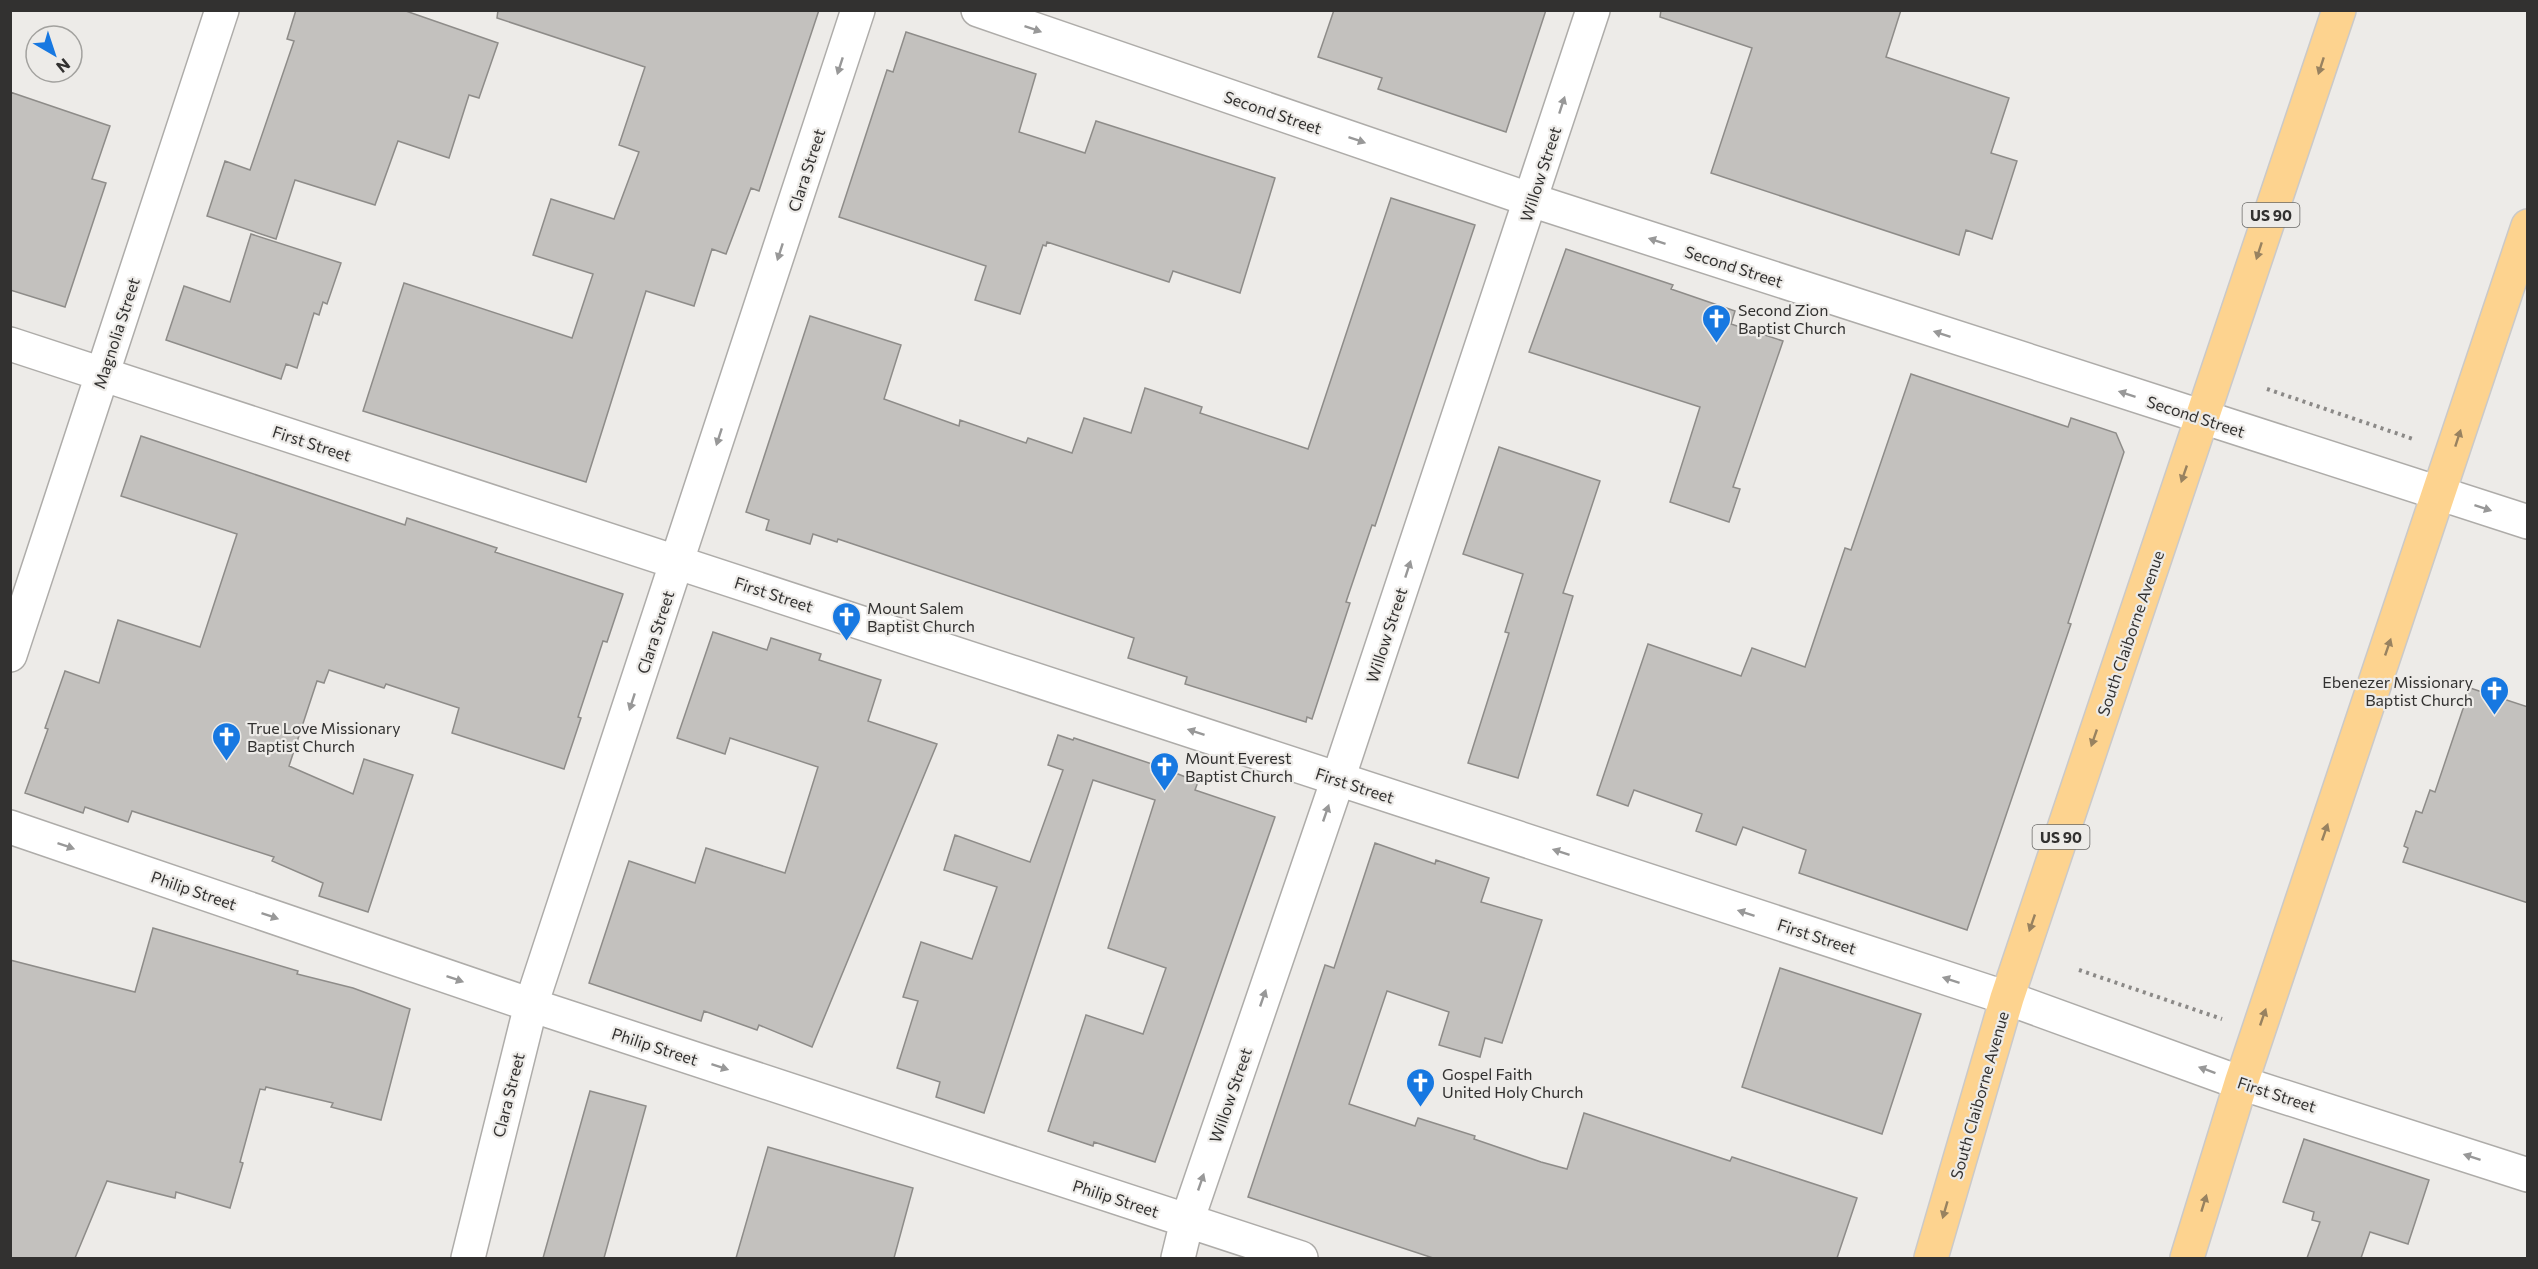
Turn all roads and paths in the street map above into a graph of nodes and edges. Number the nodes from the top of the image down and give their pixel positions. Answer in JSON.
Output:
{"nodes":[{"id":1,"x":222,"y":10,"type":"edge"},
{"id":2,"x":858,"y":10,"type":"edge"},
{"id":3,"x":978,"y":10,"type":"edge"},
{"id":4,"x":1593,"y":10,"type":"edge"},
{"id":5,"x":2339,"y":10,"type":"edge"},
{"id":6,"x":1531,"y":200,"type":"junction"},
{"id":7,"x":2528,"y":226,"type":"edge"},
{"id":8,"x":10,"y":344,"type":"edge"},
{"id":9,"x":103,"y":374,"type":"junction"},
{"id":10,"x":2267,"y":388,"type":"dead end"},
{"id":11,"x":2203,"y":419,"type":"junction"},
{"id":12,"x":2423,"y":442,"type":"dead end"},
{"id":13,"x":2439,"y":493,"type":"junction"},
{"id":14,"x":2528,"y":522,"type":"edge"},
{"id":15,"x":678,"y":563,"type":"junction"},
{"id":16,"x":10,"y":655,"type":"edge"},
{"id":17,"x":1338,"y":779,"type":"junction"},
{"id":18,"x":10,"y":827,"type":"edge"},
{"id":19,"x":2079,"y":970,"type":"dead end"},
{"id":20,"x":2007,"y":998,"type":"junction"},
{"id":21,"x":531,"y":1005,"type":"junction"},
{"id":22,"x":2223,"y":1019,"type":"dead end"},
{"id":23,"x":2241,"y":1083,"type":"junction"},
{"id":24,"x":2528,"y":1175,"type":"edge"},
{"id":25,"x":1187,"y":1221,"type":"junction"},
{"id":26,"x":468,"y":1258,"type":"edge"},
{"id":27,"x":1178,"y":1258,"type":"edge"},
{"id":28,"x":1301,"y":1258,"type":"edge"},
{"id":29,"x":1931,"y":1258,"type":"edge"},
{"id":30,"x":2187,"y":1258,"type":"edge"}],
"edges":[{"from":1,"to":9,"type":"street","name":"Magnolia Street"},
{"from":2,"to":15,"type":"street","name":"Clara Street","one_way":true},
{"from":3,"to":6,"type":"street","name":"Second Street","one_way":true},
{"from":6,"to":4,"type":"street","name":"Willow Street","one_way":true},
{"from":5,"to":11,"type":"main road","name":"South Claiborne Avenue","number":"US 90","one_way":true},
{"from":11,"to":6,"type":"street","name":"Second Street","one_way":true},
{"from":17,"to":6,"type":"street","name":"Willow Street","one_way":true},
{"from":13,"to":7,"type":"main road","one_way":true},
{"from":8,"to":9,"type":"street","name":"First Street"},
{"from":9,"to":15,"type":"street","name":"First Street"},
{"from":9,"to":16,"type":"street","name":"Magnolia Street"},
{"from":10,"to":12,"type":"path"},
{"from":11,"to":13,"type":"street","name":"Second Street"},
{"from":11,"to":20,"type":"main road","name":"South Claiborne Avenue","number":"US 90","one_way":true},
{"from":13,"to":14,"type":"street","name":"Second Street","one_way":true},
{"from":23,"to":13,"type":"main road","one_way":true},
{"from":17,"to":15,"type":"street","name":"First Street","one_way":true},
{"from":15,"to":21,"type":"street","name":"Clara Street","one_way":true},
{"from":20,"to":17,"type":"street","name":"First Street","one_way":true},
{"from":25,"to":17,"type":"street","name":"Willow Street","one_way":true},
{"from":18,"to":21,"type":"street","name":"Philip Street","one_way":true},
{"from":19,"to":22,"type":"path"},
{"from":23,"to":20,"type":"street","name":"First Street","one_way":true},
{"from":20,"to":29,"type":"main road","name":"South Claiborne Avenue","number":"US 90","one_way":true},
{"from":21,"to":25,"type":"street","name":"Philip Street","one_way":true},
{"from":21,"to":26,"type":"street","name":"Clara Street"},
{"from":24,"to":23,"type":"street","name":"First Street","one_way":true},
{"from":30,"to":23,"type":"main road","one_way":true},
{"from":25,"to":27,"type":"street","name":"Willow Street"},
{"from":25,"to":28,"type":"street","name":"Philip Street"}]}
